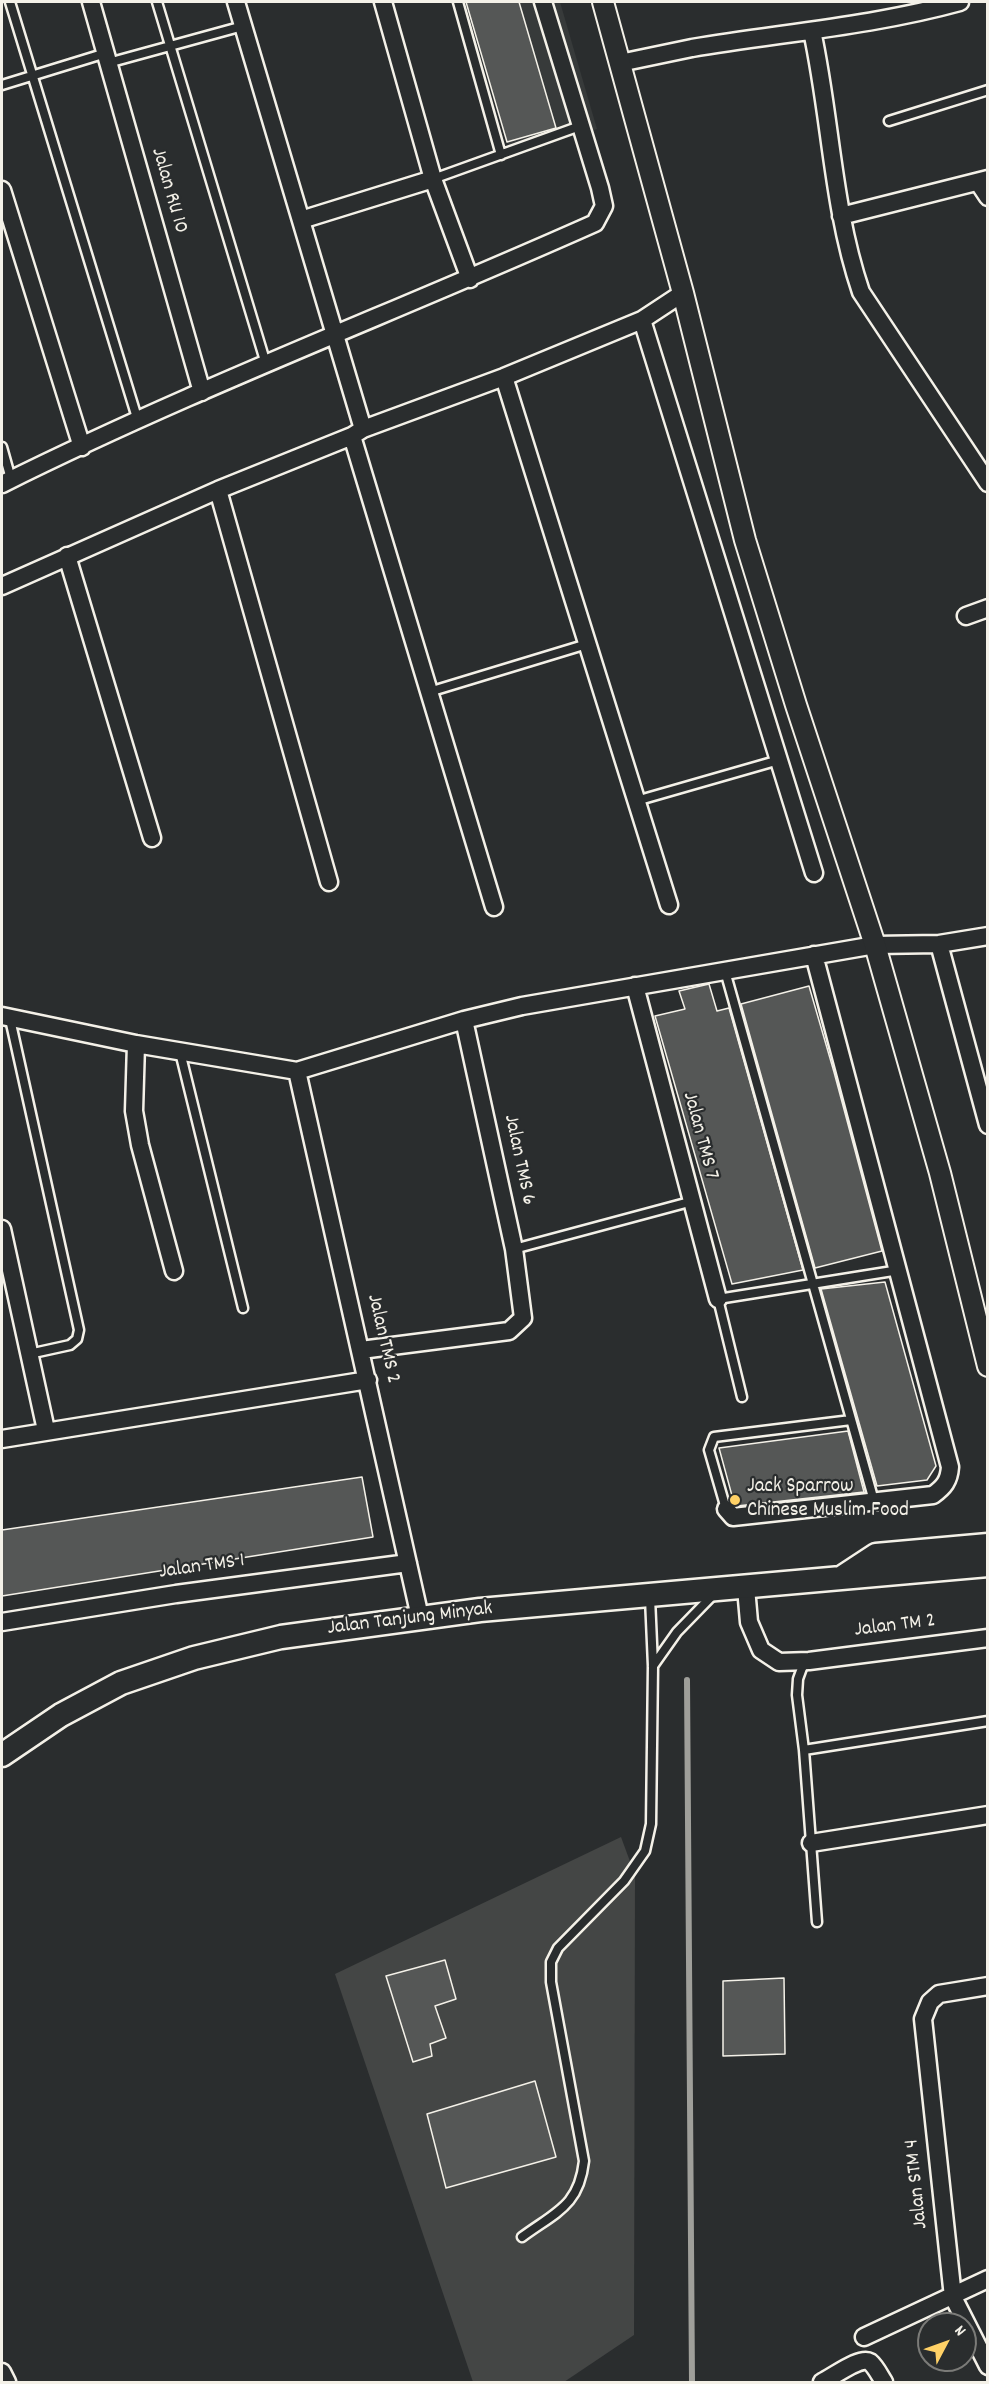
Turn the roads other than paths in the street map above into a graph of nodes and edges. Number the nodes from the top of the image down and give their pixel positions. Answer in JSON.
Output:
{"nodes":[{"id":1,"x":10,"y":2,"type":"edge"},
{"id":2,"x":91,"y":2,"type":"edge"},
{"id":3,"x":157,"y":2,"type":"edge"},
{"id":4,"x":236,"y":2,"type":"edge"},
{"id":5,"x":383,"y":2,"type":"edge"},
{"id":6,"x":458,"y":2,"type":"edge"},
{"id":7,"x":543,"y":2,"type":"edge"},
{"id":8,"x":603,"y":2,"type":"edge"},
{"id":9,"x":960,"y":2,"type":"edge"},
{"id":10,"x":931,"y":5,"type":"edge"},
{"id":11,"x":243,"y":26,"type":"junction"},
{"id":12,"x":812,"y":31,"type":"junction"},
{"id":13,"x":170,"y":46,"type":"junction"},
{"id":14,"x":107,"y":58,"type":"junction"},
{"id":15,"x":620,"y":63,"type":"junction"},
{"id":16,"x":33,"y":75,"type":"junction"},
{"id":17,"x":2,"y":85,"type":"edge"},
{"id":18,"x":987,"y":90,"type":"edge"},
{"id":19,"x":889,"y":121,"type":"dead end"},
{"id":20,"x":580,"y":126,"type":"junction"},
{"id":21,"x":501,"y":155,"type":"junction"},
{"id":22,"x":432,"y":179,"type":"junction"},
{"id":23,"x":983,"y":180,"type":"edge"},
{"id":24,"x":2,"y":190,"type":"edge"},
{"id":25,"x":987,"y":197,"type":"edge"},
{"id":26,"x":841,"y":216,"type":"junction"},
{"id":27,"x":302,"y":220,"type":"junction"},
{"id":28,"x":470,"y":279,"type":"junction"},
{"id":29,"x":683,"y":292,"type":"junction"},
{"id":30,"x":642,"y":320,"type":"junction"},
{"id":31,"x":337,"y":341,"type":"junction"},
{"id":32,"x":266,"y":364,"type":"junction"},
{"id":33,"x":504,"y":377,"type":"junction"},
{"id":34,"x":202,"y":392,"type":"junction"},
{"id":35,"x":138,"y":421,"type":"junction"},
{"id":36,"x":357,"y":433,"type":"junction"},
{"id":37,"x":2,"y":447,"type":"edge"},
{"id":38,"x":82,"y":447,"type":"junction"},
{"id":39,"x":6,"y":482,"type":"edge"},
{"id":40,"x":987,"y":483,"type":"edge"},
{"id":41,"x":218,"y":490,"type":"junction"},
{"id":42,"x":67,"y":556,"type":"junction"},
{"id":43,"x":2,"y":586,"type":"edge"},
{"id":44,"x":987,"y":608,"type":"edge"},
{"id":45,"x":966,"y":616,"type":"dead end"},
{"id":46,"x":587,"y":644,"type":"junction"},
{"id":47,"x":429,"y":692,"type":"junction"},
{"id":48,"x":779,"y":760,"type":"junction"},
{"id":49,"x":636,"y":801,"type":"junction"},
{"id":50,"x":152,"y":838,"type":"dead end"},
{"id":51,"x":814,"y":873,"type":"dead end"},
{"id":52,"x":329,"y":882,"type":"dead end"},
{"id":53,"x":669,"y":905,"type":"dead end"},
{"id":54,"x":494,"y":907,"type":"dead end"},
{"id":55,"x":987,"y":936,"type":"edge"},
{"id":56,"x":939,"y":944,"type":"junction"},
{"id":57,"x":874,"y":945,"type":"junction"},
{"id":58,"x":814,"y":955,"type":"junction"},
{"id":59,"x":724,"y":971,"type":"junction"},
{"id":60,"x":635,"y":986,"type":"junction"},
{"id":61,"x":6,"y":1018,"type":"edge"},
{"id":62,"x":464,"y":1020,"type":"junction"},
{"id":63,"x":136,"y":1044,"type":"junction"},
{"id":64,"x":180,"y":1052,"type":"junction"},
{"id":65,"x":297,"y":1071,"type":"junction"},
{"id":66,"x":984,"y":1095,"type":"edge"},
{"id":67,"x":987,"y":1125,"type":"edge"},
{"id":68,"x":693,"y":1202,"type":"junction"},
{"id":69,"x":2,"y":1229,"type":"edge"},
{"id":70,"x":514,"y":1249,"type":"junction"},
{"id":71,"x":899,"y":1270,"type":"junction"},
{"id":72,"x":174,"y":1271,"type":"dead end"},
{"id":73,"x":812,"y":1284,"type":"junction"},
{"id":74,"x":718,"y":1299,"type":"junction"},
{"id":75,"x":243,"y":1308,"type":"dead end"},
{"id":76,"x":361,"y":1350,"type":"junction"},
{"id":77,"x":29,"y":1354,"type":"junction"},
{"id":78,"x":987,"y":1366,"type":"edge"},
{"id":79,"x":368,"y":1380,"type":"junction"},
{"id":80,"x":742,"y":1397,"type":"dead end"},
{"id":81,"x":851,"y":1420,"type":"junction"},
{"id":82,"x":46,"y":1430,"type":"junction"},
{"id":83,"x":2,"y":1439,"type":"edge"},
{"id":84,"x":874,"y":1501,"type":"junction"},
{"id":85,"x":726,"y":1509,"type":"joint"},
{"id":86,"x":987,"y":1538,"type":"edge"},
{"id":87,"x":987,"y":1545,"type":"edge"},
{"id":88,"x":936,"y":1549,"type":"junction"},
{"id":89,"x":408,"y":1563,"type":"junction"},
{"id":90,"x":987,"y":1565,"type":"edge"},
{"id":91,"x":844,"y":1576,"type":"junction"},
{"id":92,"x":746,"y":1588,"type":"junction"},
{"id":93,"x":719,"y":1589,"type":"junction"},
{"id":94,"x":650,"y":1594,"type":"junction"},
{"id":95,"x":420,"y":1617,"type":"junction"},
{"id":96,"x":2,"y":1622,"type":"edge"},
{"id":97,"x":987,"y":1638,"type":"edge"},
{"id":98,"x":809,"y":1661,"type":"junction"},
{"id":99,"x":653,"y":1666,"type":"junction"},
{"id":100,"x":987,"y":1720,"type":"edge"},
{"id":101,"x":804,"y":1750,"type":"junction"},
{"id":102,"x":2,"y":1755,"type":"edge"},
{"id":103,"x":987,"y":1815,"type":"edge"},
{"id":104,"x":811,"y":1843,"type":"junction"},
{"id":105,"x":817,"y":1922,"type":"dead end"},
{"id":106,"x":987,"y":1986,"type":"edge"},
{"id":107,"x":522,"y":2237,"type":"dead end"},
{"id":108,"x":987,"y":2279,"type":"edge"},
{"id":109,"x":953,"y":2297,"type":"junction"},
{"id":110,"x":864,"y":2337,"type":"dead end"},
{"id":111,"x":987,"y":2366,"type":"edge"},
{"id":112,"x":2,"y":2372,"type":"edge"},
{"id":113,"x":7,"y":2382,"type":"edge"},
{"id":114,"x":822,"y":2382,"type":"edge"},
{"id":115,"x":884,"y":2382,"type":"edge"}],
"edges":[{"from":1,"to":16,"type":"lane"},
{"from":2,"to":14,"type":"street","name":"Jalan RU 10"},
{"from":3,"to":13,"type":"lane"},
{"from":4,"to":11,"type":"street"},
{"from":5,"to":22,"type":"street"},
{"from":6,"to":21,"type":"lane"},
{"from":7,"to":20,"type":"street"},
{"from":8,"to":15,"type":"street"},
{"from":9,"to":10,"type":"street"},
{"from":10,"to":12,"type":"street"},
{"from":11,"to":13,"type":"lane"},
{"from":11,"to":27,"type":"street"},
{"from":12,"to":15,"type":"street"},
{"from":12,"to":26,"type":"street"},
{"from":13,"to":14,"type":"lane"},
{"from":13,"to":32,"type":"lane"},
{"from":14,"to":16,"type":"lane"},
{"from":14,"to":34,"type":"street","name":"Jalan RU 10"},
{"from":15,"to":29,"type":"street"},
{"from":16,"to":17,"type":"lane"},
{"from":16,"to":35,"type":"lane"},
{"from":18,"to":19,"type":"lane"},
{"from":20,"to":21,"type":"lane"},
{"from":20,"to":28,"type":"street"},
{"from":21,"to":22,"type":"lane"},
{"from":22,"to":27,"type":"street"},
{"from":22,"to":28,"type":"street"},
{"from":23,"to":25,"type":"street"},
{"from":23,"to":26,"type":"street"},
{"from":24,"to":38,"type":"street"},
{"from":26,"to":40,"type":"street"},
{"from":27,"to":31,"type":"street"},
{"from":28,"to":31,"type":"street"},
{"from":29,"to":30,"type":"street"},
{"from":29,"to":57,"type":"street"},
{"from":30,"to":33,"type":"street"},
{"from":30,"to":48,"type":"street"},
{"from":31,"to":32,"type":"street"},
{"from":31,"to":36,"type":"street"},
{"from":32,"to":34,"type":"street"},
{"from":33,"to":36,"type":"street"},
{"from":33,"to":46,"type":"street"},
{"from":34,"to":35,"type":"street"},
{"from":35,"to":38,"type":"street"},
{"from":36,"to":41,"type":"street"},
{"from":36,"to":47,"type":"street"},
{"from":37,"to":39,"type":"lane"},
{"from":38,"to":39,"type":"street"},
{"from":41,"to":42,"type":"street"},
{"from":41,"to":52,"type":"street"},
{"from":42,"to":43,"type":"street"},
{"from":42,"to":50,"type":"street"},
{"from":44,"to":45,"type":"street"},
{"from":46,"to":47,"type":"lane"},
{"from":46,"to":49,"type":"street"},
{"from":47,"to":54,"type":"street"},
{"from":48,"to":49,"type":"lane"},
{"from":48,"to":51,"type":"street"},
{"from":49,"to":53,"type":"street"},
{"from":55,"to":56,"type":"street"},
{"from":56,"to":57,"type":"street"},
{"from":56,"to":66,"type":"street"},
{"from":57,"to":58,"type":"street"},
{"from":57,"to":78,"type":"street"},
{"from":58,"to":59,"type":"street"},
{"from":58,"to":71,"type":"street"},
{"from":59,"to":60,"type":"street"},
{"from":59,"to":73,"type":"lane"},
{"from":60,"to":62,"type":"street"},
{"from":60,"to":68,"type":"street","name":"Jalan TMS 7"},
{"from":61,"to":63,"type":"street"},
{"from":61,"to":77,"type":"lane"},
{"from":62,"to":65,"type":"street"},
{"from":62,"to":70,"type":"street","name":"Jalan TMS 6"},
{"from":63,"to":64,"type":"street"},
{"from":63,"to":72,"type":"street"},
{"from":64,"to":65,"type":"street"},
{"from":64,"to":75,"type":"lane"},
{"from":65,"to":76,"type":"street","name":"Jalan TMS 2"},
{"from":66,"to":67,"type":"street"},
{"from":68,"to":70,"type":"lane"},
{"from":68,"to":74,"type":"street","name":"Jalan TMS 7"},
{"from":69,"to":77,"type":"street"},
{"from":70,"to":76,"type":"street","name":"Jalan TMS 6"},
{"from":71,"to":73,"type":"lane"},
{"from":71,"to":84,"type":"street"},
{"from":73,"to":74,"type":"lane"},
{"from":73,"to":81,"type":"lane"},
{"from":74,"to":80,"type":"lane"},
{"from":76,"to":79,"type":"street","name":"Jalan TMS 2"},
{"from":77,"to":82,"type":"street"},
{"from":79,"to":82,"type":"street"},
{"from":79,"to":89,"type":"street","name":"Jalan TMS 2"},
{"from":81,"to":84,"type":"lane"},
{"from":81,"to":85,"type":"lane"},
{"from":82,"to":83,"type":"street"},
{"from":84,"to":85,"type":"street"},
{"from":86,"to":88,"type":"main road"},
{"from":87,"to":88,"type":"main road","name":"Jalan Tanjung Minyak"},
{"from":88,"to":91,"type":"main road","name":"Jalan Tanjung Minyak"},
{"from":89,"to":95,"type":"street","name":"Jalan TMS 2"},
{"from":89,"to":96,"type":"street","name":"Jalan TMS 1"},
{"from":90,"to":91,"type":"main road","name":"Jalan Tanjung Minyak"},
{"from":91,"to":92,"type":"main road","name":"Jalan Tanjung Minyak"},
{"from":92,"to":93,"type":"main road","name":"Jalan Tanjung Minyak"},
{"from":92,"to":98,"type":"street","name":"Jalan TM 2"},
{"from":93,"to":94,"type":"main road","name":"Jalan Tanjung Minyak"},
{"from":93,"to":99,"type":"lane"},
{"from":94,"to":95,"type":"main road","name":"Jalan Tanjung Minyak"},
{"from":94,"to":99,"type":"lane"},
{"from":95,"to":102,"type":"main road","name":"Jalan Tanjung Minyak"},
{"from":97,"to":98,"type":"street","name":"Jalan TM 2"},
{"from":98,"to":101,"type":"lane"},
{"from":99,"to":107,"type":"lane"},
{"from":100,"to":101,"type":"lane"},
{"from":101,"to":104,"type":"lane"},
{"from":103,"to":104,"type":"street"},
{"from":104,"to":105,"type":"lane"},
{"from":106,"to":109,"type":"street","name":"Jalan STM 4"},
{"from":108,"to":109,"type":"street"},
{"from":109,"to":110,"type":"street"},
{"from":109,"to":111,"type":"street","name":"Jalan STM 4"},
{"from":112,"to":113,"type":"street"},
{"from":114,"to":115,"type":"street"}]}
